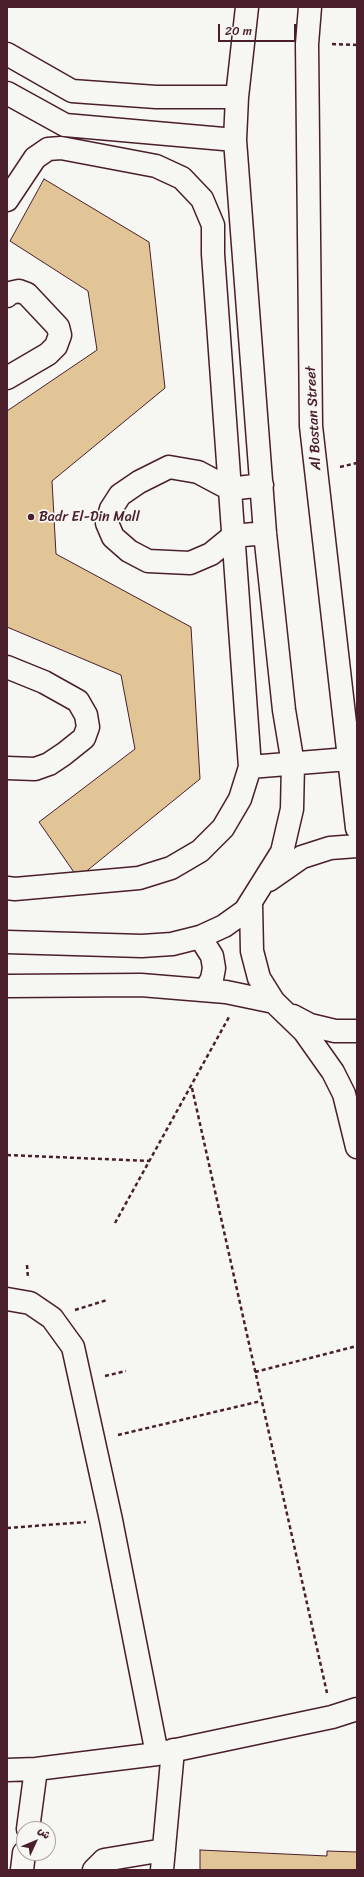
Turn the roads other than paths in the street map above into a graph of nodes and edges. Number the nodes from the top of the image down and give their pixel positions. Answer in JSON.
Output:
{"nodes":[{"id":1,"x":247,"y":7,"type":"edge"},
{"id":2,"x":310,"y":7,"type":"edge"},
{"id":3,"x":7,"y":54,"type":"edge"},
{"id":4,"x":72,"y":91,"type":"junction"},
{"id":5,"x":7,"y":93,"type":"edge"},
{"id":6,"x":236,"y":97,"type":"junction"},
{"id":7,"x":65,"y":125,"type":"junction"},
{"id":8,"x":235,"y":140,"type":"junction"},
{"id":9,"x":61,"y":148,"type":"junction"},
{"id":10,"x":7,"y":200,"type":"edge"},
{"id":11,"x":8,"y":292,"type":"edge"},
{"id":12,"x":7,"y":378,"type":"edge"},
{"id":13,"x":262,"y":485,"type":"junction"},
{"id":14,"x":230,"y":489,"type":"junction"},
{"id":15,"x":266,"y":533,"type":"junction"},
{"id":16,"x":233,"y":536,"type":"junction"},
{"id":17,"x":7,"y":667,"type":"edge"},
{"id":18,"x":348,"y":758,"type":"junction"},
{"id":19,"x":293,"y":764,"type":"junction"},
{"id":20,"x":250,"y":767,"type":"junction"},
{"id":21,"x":7,"y":768,"type":"edge"},
{"id":22,"x":357,"y":828,"type":"edge"},
{"id":23,"x":357,"y":846,"type":"edge"},
{"id":24,"x":7,"y":888,"type":"edge"},
{"id":25,"x":256,"y":896,"type":"junction"},
{"id":26,"x":200,"y":937,"type":"junction"},
{"id":27,"x":7,"y":942,"type":"edge"},
{"id":28,"x":7,"y":986,"type":"edge"},
{"id":29,"x":206,"y":989,"type":"junction"},
{"id":30,"x":280,"y":1008,"type":"junction"},
{"id":31,"x":357,"y":1031,"type":"edge"},
{"id":32,"x":357,"y":1147,"type":"edge"},
{"id":33,"x":7,"y":1299,"type":"edge"},
{"id":34,"x":357,"y":1709,"type":"edge"},
{"id":35,"x":165,"y":1752,"type":"junction"},
{"id":36,"x":36,"y":1769,"type":"junction"},
{"id":37,"x":7,"y":1770,"type":"edge"},
{"id":38,"x":29,"y":1821,"type":"edge"},
{"id":39,"x":163,"y":1860,"type":"edge"},
{"id":40,"x":94,"y":1870,"type":"edge"}],
"edges":[{"from":1,"to":6,"type":"street"},
{"from":2,"to":18,"type":"street","name":"Al Bostan Street"},
{"from":3,"to":4,"type":"street"},
{"from":4,"to":6,"type":"street"},
{"from":4,"to":7,"type":"street"},
{"from":5,"to":7,"type":"street"},
{"from":6,"to":8,"type":"street"},
{"from":7,"to":8,"type":"street"},
{"from":7,"to":9,"type":"street"},
{"from":8,"to":13,"type":"street"},
{"from":9,"to":10,"type":"street"},
{"from":9,"to":14,"type":"street"},
{"from":11,"to":12,"type":"street"},
{"from":13,"to":14,"type":"street"},
{"from":13,"to":15,"type":"street"},
{"from":14,"to":16,"type":"street"},
{"from":14,"to":16,"type":"street"},
{"from":15,"to":16,"type":"street"},
{"from":15,"to":19,"type":"street"},
{"from":16,"to":20,"type":"street"},
{"from":17,"to":21,"type":"street"},
{"from":18,"to":19,"type":"street"},
{"from":18,"to":22,"type":"street","name":"Al Bostan Street"},
{"from":19,"to":20,"type":"street"},
{"from":19,"to":25,"type":"street"},
{"from":20,"to":24,"type":"street"},
{"from":23,"to":25,"type":"street"},
{"from":25,"to":26,"type":"street"},
{"from":25,"to":30,"type":"street"},
{"from":26,"to":27,"type":"street"},
{"from":26,"to":29,"type":"street"},
{"from":28,"to":29,"type":"street"},
{"from":29,"to":30,"type":"street"},
{"from":30,"to":31,"type":"street"},
{"from":30,"to":32,"type":"street"},
{"from":33,"to":35,"type":"street"},
{"from":34,"to":35,"type":"street"},
{"from":35,"to":36,"type":"street"},
{"from":35,"to":39,"type":"street"},
{"from":36,"to":37,"type":"street"},
{"from":36,"to":38,"type":"street"},
{"from":39,"to":40,"type":"street"}]}
